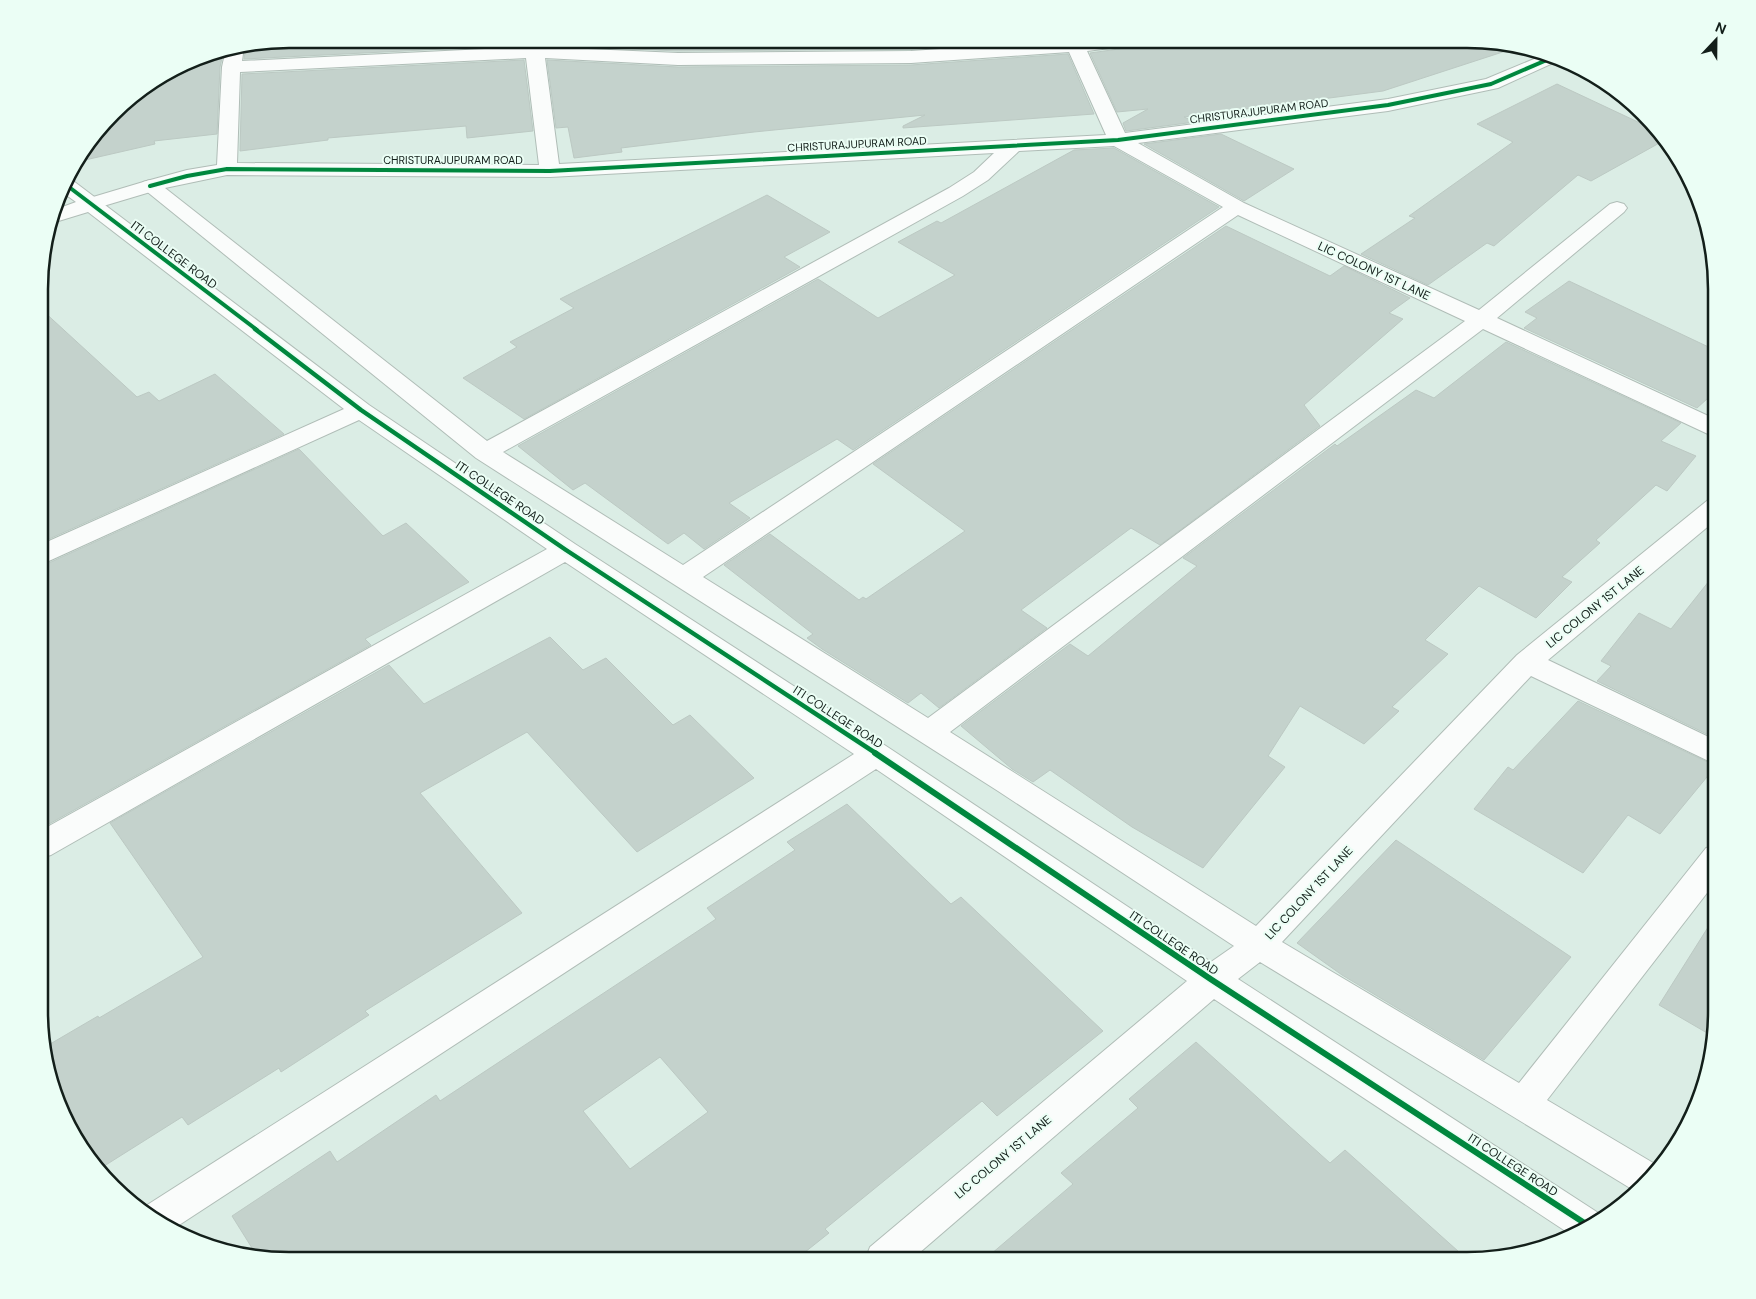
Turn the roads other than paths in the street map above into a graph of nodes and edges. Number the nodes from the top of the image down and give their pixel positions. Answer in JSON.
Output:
{"nodes":[{"id":1,"x":493,"y":48,"type":"edge"},
{"id":2,"x":534,"y":48,"type":"edge"},
{"id":3,"x":565,"y":48,"type":"edge"},
{"id":4,"x":1045,"y":48,"type":"edge"},
{"id":5,"x":1076,"y":48,"type":"edge"},
{"id":6,"x":234,"y":54,"type":"edge"},
{"id":7,"x":1546,"y":60,"type":"edge"},
{"id":8,"x":231,"y":67,"type":"junction"},
{"id":9,"x":1118,"y":140,"type":"junction"},
{"id":10,"x":1014,"y":145,"type":"junction"},
{"id":11,"x":227,"y":169,"type":"junction"},
{"id":12,"x":550,"y":171,"type":"junction"},
{"id":13,"x":150,"y":186,"type":"junction"},
{"id":14,"x":70,"y":188,"type":"edge"},
{"id":15,"x":90,"y":204,"type":"junction"},
{"id":16,"x":1237,"y":208,"type":"junction"},
{"id":17,"x":1617,"y":208,"type":"dead end"},
{"id":18,"x":59,"y":214,"type":"edge"},
{"id":19,"x":1480,"y":320,"type":"junction"},
{"id":20,"x":361,"y":410,"type":"junction"},
{"id":21,"x":1708,"y":425,"type":"edge"},
{"id":22,"x":485,"y":452,"type":"junction"},
{"id":23,"x":1708,"y":513,"type":"edge"},
{"id":24,"x":566,"y":550,"type":"junction"},
{"id":25,"x":48,"y":552,"type":"edge"},
{"id":26,"x":683,"y":578,"type":"junction"},
{"id":27,"x":1527,"y":662,"type":"junction"},
{"id":28,"x":928,"y":732,"type":"junction"},
{"id":29,"x":1708,"y":750,"type":"edge"},
{"id":30,"x":876,"y":754,"type":"junction"},
{"id":31,"x":48,"y":841,"type":"edge"},
{"id":32,"x":1708,"y":868,"type":"edge"},
{"id":33,"x":1259,"y":945,"type":"junction"},
{"id":34,"x":1212,"y":980,"type":"junction"},
{"id":35,"x":1523,"y":1104,"type":"junction"},
{"id":36,"x":1642,"y":1176,"type":"edge"},
{"id":37,"x":162,"y":1216,"type":"edge"},
{"id":38,"x":1583,"y":1222,"type":"edge"},
{"id":39,"x":892,"y":1252,"type":"edge"}],
"edges":[{"from":1,"to":8,"type":"street"},
{"from":2,"to":12,"type":"street"},
{"from":3,"to":4,"type":"street"},
{"from":5,"to":9,"type":"street"},
{"from":6,"to":8,"type":"street"},
{"from":7,"to":9,"type":"street","name":"CHRISTURAJUPURAM ROAD"},
{"from":8,"to":11,"type":"street"},
{"from":9,"to":10,"type":"street","name":"CHRISTURAJUPURAM ROAD"},
{"from":9,"to":16,"type":"street","name":"LIC COLONY 1ST LANE"},
{"from":10,"to":12,"type":"street","name":"CHRISTURAJUPURAM ROAD"},
{"from":10,"to":22,"type":"street"},
{"from":11,"to":12,"type":"street","name":"CHRISTURAJUPURAM ROAD"},
{"from":11,"to":13,"type":"street","name":"CHRISTURAJUPURAM ROAD"},
{"from":13,"to":15,"type":"street","name":"CHRISTURAJUPURAM ROAD"},
{"from":13,"to":22,"type":"street","name":"ITI COLLEGE ROAD"},
{"from":14,"to":15,"type":"street","name":"ITI COLLEGE ROAD"},
{"from":15,"to":18,"type":"street","name":"CHRISTURAJUPURAM ROAD"},
{"from":15,"to":20,"type":"street","name":"ITI COLLEGE ROAD"},
{"from":16,"to":19,"type":"street","name":"LIC COLONY 1ST LANE"},
{"from":16,"to":26,"type":"street"},
{"from":17,"to":19,"type":"street"},
{"from":19,"to":21,"type":"street","name":"LIC COLONY 1ST LANE"},
{"from":19,"to":28,"type":"street"},
{"from":20,"to":24,"type":"street","name":"ITI COLLEGE ROAD"},
{"from":20,"to":25,"type":"street"},
{"from":22,"to":26,"type":"street","name":"ITI COLLEGE ROAD"},
{"from":23,"to":27,"type":"street","name":"LIC COLONY 1ST LANE"},
{"from":24,"to":30,"type":"street","name":"ITI COLLEGE ROAD"},
{"from":24,"to":31,"type":"street"},
{"from":26,"to":28,"type":"street","name":"ITI COLLEGE ROAD"},
{"from":27,"to":29,"type":"street"},
{"from":27,"to":33,"type":"street","name":"LIC COLONY 1ST LANE"},
{"from":28,"to":33,"type":"street","name":"ITI COLLEGE ROAD"},
{"from":30,"to":34,"type":"street","name":"ITI COLLEGE ROAD"},
{"from":30,"to":37,"type":"street"},
{"from":32,"to":35,"type":"street"},
{"from":33,"to":34,"type":"street","name":"LIC COLONY 1ST LANE"},
{"from":33,"to":35,"type":"street","name":"ITI COLLEGE ROAD"},
{"from":34,"to":38,"type":"street","name":"ITI COLLEGE ROAD"},
{"from":34,"to":39,"type":"street","name":"LIC COLONY 1ST LANE"},
{"from":35,"to":36,"type":"street","name":"ITI COLLEGE ROAD"}]}
